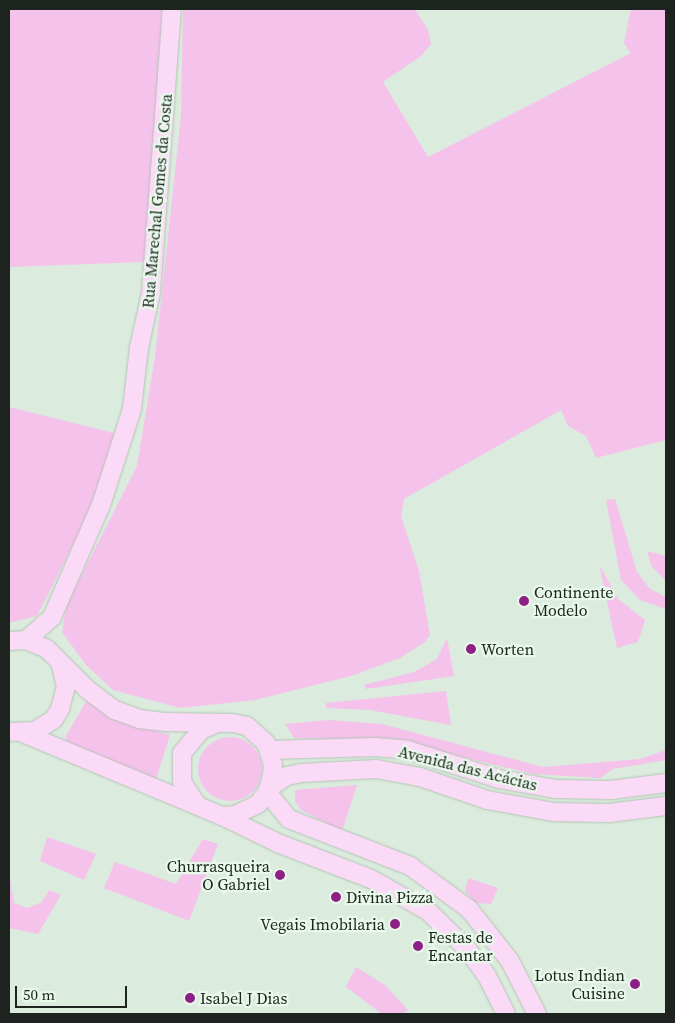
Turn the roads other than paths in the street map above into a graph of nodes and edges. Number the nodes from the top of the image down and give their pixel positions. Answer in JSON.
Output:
{"nodes":[{"id":1,"x":172,"y":9,"type":"edge"},
{"id":2,"x":52,"y":617,"type":"junction"},
{"id":3,"x":17,"y":641,"type":"edge"},
{"id":4,"x":58,"y":661,"type":"junction"},
{"id":5,"x":216,"y":724,"type":"junction"},
{"id":6,"x":16,"y":733,"type":"edge"},
{"id":7,"x":269,"y":750,"type":"junction"},
{"id":8,"x":666,"y":783,"type":"edge"},
{"id":9,"x":268,"y":790,"type":"junction"},
{"id":10,"x":197,"y":806,"type":"junction"},
{"id":11,"x":666,"y":806,"type":"edge"},
{"id":12,"x":222,"y":816,"type":"junction"},
{"id":13,"x":506,"y":1014,"type":"edge"},
{"id":14,"x":537,"y":1014,"type":"edge"}],
"edges":[{"from":1,"to":2,"type":"main road","name":"Rua Marechal Gomes da Costa"},
{"from":2,"to":3,"type":"main road","name":"Rua Marechal Gomes da Costa"},
{"from":2,"to":4,"type":"main road","name":"Rua Marechal Gomes da Costa"},
{"from":3,"to":4,"type":"main road"},
{"from":4,"to":5,"type":"main road"},
{"from":4,"to":6,"type":"main road"},
{"from":5,"to":7,"type":"main road"},
{"from":5,"to":10,"type":"main road"},
{"from":6,"to":10,"type":"main road"},
{"from":7,"to":8,"type":"main road","name":"Avenida das Acácias"},
{"from":7,"to":9,"type":"main road"},
{"from":9,"to":11,"type":"main road","name":"Avenida das Acácias"},
{"from":9,"to":12,"type":"main road","name":"Avenida das Acácias"},
{"from":9,"to":14,"type":"main road"},
{"from":10,"to":12,"type":"main road"},
{"from":12,"to":13,"type":"main road"}]}
